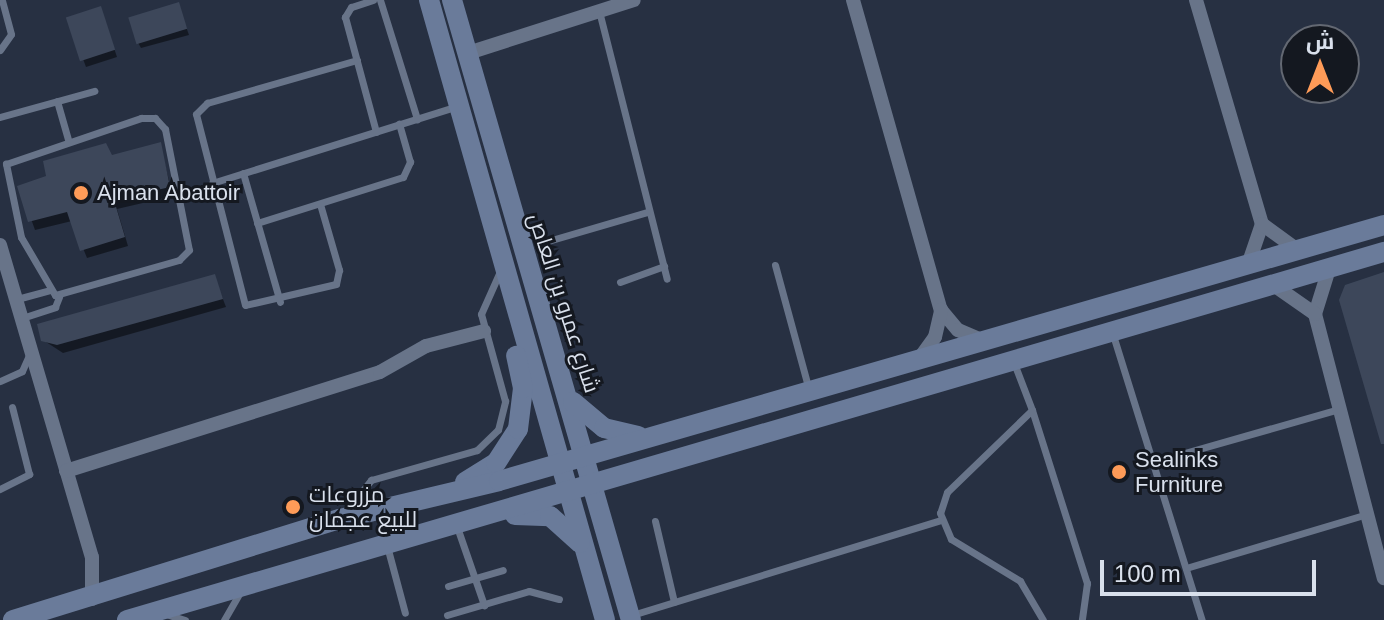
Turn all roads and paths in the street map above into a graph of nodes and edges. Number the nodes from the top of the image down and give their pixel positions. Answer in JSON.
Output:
{"nodes":[{"id":1,"x":373,"y":0,"type":"edge"},
{"id":2,"x":380,"y":0,"type":"edge"},
{"id":3,"x":429,"y":0,"type":"edge"},
{"id":4,"x":452,"y":0,"type":"edge"},
{"id":5,"x":634,"y":0,"type":"edge"},
{"id":6,"x":853,"y":0,"type":"edge"},
{"id":7,"x":1196,"y":0,"type":"edge"},
{"id":8,"x":2,"y":3,"type":"edge"},
{"id":9,"x":599,"y":11,"type":"junction"},
{"id":10,"x":0,"y":50,"type":"edge"},
{"id":11,"x":465,"y":54,"type":"junction"},
{"id":12,"x":357,"y":60,"type":"junction"},
{"id":13,"x":94,"y":91,"type":"dead end"},
{"id":14,"x":57,"y":101,"type":"junction"},
{"id":15,"x":460,"y":106,"type":"junction"},
{"id":16,"x":0,"y":117,"type":"edge"},
{"id":17,"x":417,"y":119,"type":"junction"},
{"id":18,"x":399,"y":124,"type":"junction"},
{"id":19,"x":376,"y":132,"type":"junction"},
{"id":20,"x":68,"y":139,"type":"junction"},
{"id":21,"x":243,"y":173,"type":"junction"},
{"id":22,"x":212,"y":183,"type":"junction"},
{"id":23,"x":320,"y":204,"type":"junction"},
{"id":24,"x":647,"y":212,"type":"junction"},
{"id":25,"x":257,"y":223,"type":"junction"},
{"id":26,"x":1262,"y":224,"type":"junction"},
{"id":27,"x":1384,"y":225,"type":"edge"},
{"id":28,"x":548,"y":241,"type":"dead end"},
{"id":29,"x":0,"y":245,"type":"edge"},
{"id":30,"x":1299,"y":251,"type":"junction"},
{"id":31,"x":1384,"y":252,"type":"edge"},
{"id":32,"x":775,"y":265,"type":"dead end"},
{"id":33,"x":1248,"y":265,"type":"junction"},
{"id":34,"x":664,"y":266,"type":"junction"},
{"id":35,"x":1329,"y":269,"type":"junction"},
{"id":36,"x":504,"y":276,"type":"junction"},
{"id":37,"x":667,"y":279,"type":"dead end"},
{"id":38,"x":620,"y":282,"type":"dead end"},
{"id":39,"x":1275,"y":286,"type":"junction"},
{"id":40,"x":50,"y":290,"type":"junction"},
{"id":41,"x":59,"y":297,"type":"junction"},
{"id":42,"x":17,"y":300,"type":"junction"},
{"id":43,"x":280,"y":302,"type":"junction"},
{"id":44,"x":941,"y":310,"type":"junction"},
{"id":45,"x":1315,"y":314,"type":"junction"},
{"id":46,"x":22,"y":318,"type":"junction"},
{"id":47,"x":484,"y":331,"type":"junction"},
{"id":48,"x":1113,"y":333,"type":"junction"},
{"id":49,"x":982,"y":340,"type":"junction"},
{"id":50,"x":30,"y":350,"type":"junction"},
{"id":51,"x":919,"y":360,"type":"junction"},
{"id":52,"x":1013,"y":361,"type":"junction"},
{"id":53,"x":0,"y":381,"type":"edge"},
{"id":54,"x":810,"y":392,"type":"junction"},
{"id":55,"x":567,"y":395,"type":"junction"},
{"id":56,"x":12,"y":407,"type":"dead end"},
{"id":57,"x":1340,"y":408,"type":"junction"},
{"id":58,"x":1032,"y":410,"type":"junction"},
{"id":59,"x":642,"y":437,"type":"junction"},
{"id":60,"x":586,"y":453,"type":"junction"},
{"id":61,"x":559,"y":462,"type":"junction"},
{"id":62,"x":1153,"y":462,"type":"junction"},
{"id":63,"x":66,"y":471,"type":"junction"},
{"id":64,"x":638,"y":471,"type":"junction"},
{"id":65,"x":595,"y":484,"type":"junction"},
{"id":66,"x":0,"y":489,"type":"edge"},
{"id":67,"x":567,"y":492,"type":"junction"},
{"id":68,"x":375,"y":510,"type":"junction"},
{"id":69,"x":1367,"y":514,"type":"junction"},
{"id":70,"x":483,"y":517,"type":"junction"},
{"id":71,"x":340,"y":519,"type":"junction"},
{"id":72,"x":940,"y":520,"type":"junction"},
{"id":73,"x":655,"y":521,"type":"dead end"},
{"id":74,"x":456,"y":525,"type":"junction"},
{"id":75,"x":607,"y":537,"type":"junction"},
{"id":76,"x":387,"y":545,"type":"junction"},
{"id":77,"x":583,"y":546,"type":"junction"},
{"id":78,"x":1186,"y":568,"type":"junction"},
{"id":79,"x":503,"y":570,"type":"dead end"},
{"id":80,"x":474,"y":578,"type":"junction"},
{"id":81,"x":1384,"y":578,"type":"edge"},
{"id":82,"x":245,"y":586,"type":"junction"},
{"id":83,"x":448,"y":586,"type":"dead end"},
{"id":84,"x":92,"y":599,"type":"junction"},
{"id":85,"x":559,"y":599,"type":"dead end"},
{"id":86,"x":674,"y":602,"type":"junction"},
{"id":87,"x":484,"y":605,"type":"junction"},
{"id":88,"x":156,"y":612,"type":"junction"},
{"id":89,"x":405,"y":613,"type":"dead end"},
{"id":90,"x":447,"y":615,"type":"dead end"},
{"id":91,"x":631,"y":618,"type":"edge"},
{"id":92,"x":13,"y":620,"type":"edge"},
{"id":93,"x":127,"y":620,"type":"edge"},
{"id":94,"x":185,"y":620,"type":"edge"},
{"id":95,"x":224,"y":620,"type":"edge"},
{"id":96,"x":605,"y":620,"type":"edge"},
{"id":97,"x":1043,"y":620,"type":"edge"},
{"id":98,"x":1082,"y":620,"type":"edge"},
{"id":99,"x":1202,"y":620,"type":"edge"}],
"edges":[{"from":1,"to":12,"type":"lane"},
{"from":2,"to":17,"type":"lane"},
{"from":3,"to":15,"type":"main road","name":"شارع عمرو بن العاص"},
{"from":4,"to":11,"type":"main road","name":"شارع عمرو بن العاص"},
{"from":5,"to":9,"type":"street"},
{"from":6,"to":44,"type":"street"},
{"from":7,"to":26,"type":"street"},
{"from":8,"to":10,"type":"lane"},
{"from":9,"to":11,"type":"street"},
{"from":9,"to":24,"type":"lane"},
{"from":11,"to":55,"type":"main road","name":"شارع عمرو بن العاص"},
{"from":12,"to":19,"type":"lane"},
{"from":12,"to":22,"type":"lane"},
{"from":13,"to":14,"type":"lane"},
{"from":14,"to":16,"type":"lane"},
{"from":14,"to":20,"type":"lane"},
{"from":15,"to":17,"type":"lane"},
{"from":15,"to":36,"type":"main road","name":"شارع عمرو بن العاص"},
{"from":17,"to":18,"type":"lane"},
{"from":18,"to":19,"type":"lane"},
{"from":18,"to":23,"type":"lane"},
{"from":19,"to":21,"type":"lane"},
{"from":20,"to":40,"type":"lane"},
{"from":20,"to":41,"type":"lane"},
{"from":21,"to":22,"type":"lane"},
{"from":21,"to":25,"type":"lane"},
{"from":22,"to":43,"type":"lane"},
{"from":23,"to":25,"type":"lane"},
{"from":23,"to":43,"type":"lane"},
{"from":24,"to":28,"type":"lane"},
{"from":24,"to":34,"type":"lane"},
{"from":25,"to":43,"type":"lane"},
{"from":26,"to":30,"type":"street"},
{"from":26,"to":33,"type":"street"},
{"from":27,"to":30,"type":"main road"},
{"from":29,"to":42,"type":"street"},
{"from":30,"to":33,"type":"main road"},
{"from":31,"to":35,"type":"main road"},
{"from":32,"to":54,"type":"lane"},
{"from":33,"to":49,"type":"main road"},
{"from":34,"to":37,"type":"lane"},
{"from":34,"to":38,"type":"lane"},
{"from":35,"to":39,"type":"main road"},
{"from":35,"to":45,"type":"street"},
{"from":36,"to":47,"type":"lane"},
{"from":36,"to":61,"type":"main road","name":"شارع عمرو بن العاص"},
{"from":36,"to":68,"type":"main road"},
{"from":39,"to":45,"type":"street"},
{"from":39,"to":48,"type":"main road"},
{"from":40,"to":41,"type":"lane"},
{"from":40,"to":42,"type":"lane"},
{"from":41,"to":46,"type":"lane"},
{"from":42,"to":46,"type":"street"},
{"from":44,"to":49,"type":"street"},
{"from":44,"to":51,"type":"street"},
{"from":45,"to":57,"type":"street"},
{"from":46,"to":50,"type":"street"},
{"from":47,"to":63,"type":"street"},
{"from":47,"to":71,"type":"lane"},
{"from":48,"to":52,"type":"main road"},
{"from":48,"to":62,"type":"lane"},
{"from":49,"to":51,"type":"main road"},
{"from":50,"to":53,"type":"lane"},
{"from":50,"to":63,"type":"street"},
{"from":51,"to":54,"type":"main road"},
{"from":52,"to":58,"type":"lane"},
{"from":52,"to":64,"type":"main road"},
{"from":54,"to":59,"type":"main road"},
{"from":55,"to":59,"type":"main road"},
{"from":55,"to":60,"type":"main road","name":"شارع عمرو بن العاص"},
{"from":56,"to":66,"type":"lane"},
{"from":57,"to":62,"type":"lane"},
{"from":57,"to":69,"type":"street"},
{"from":58,"to":72,"type":"lane"},
{"from":58,"to":98,"type":"lane"},
{"from":59,"to":60,"type":"main road"},
{"from":60,"to":61,"type":"main road"},
{"from":60,"to":65,"type":"main road","name":"شارع عمرو بن العاص"},
{"from":61,"to":67,"type":"main road","name":"شارع عمرو بن العاص"},
{"from":61,"to":68,"type":"main road"},
{"from":62,"to":78,"type":"lane"},
{"from":63,"to":84,"type":"street"},
{"from":64,"to":65,"type":"main road"},
{"from":64,"to":75,"type":"main road"},
{"from":65,"to":67,"type":"main road"},
{"from":65,"to":75,"type":"main road","name":"شارع عمرو بن العاص"},
{"from":67,"to":70,"type":"main road"},
{"from":67,"to":77,"type":"main road","name":"شارع عمرو بن العاص"},
{"from":68,"to":71,"type":"main road"},
{"from":69,"to":78,"type":"lane"},
{"from":69,"to":81,"type":"street"},
{"from":70,"to":74,"type":"main road"},
{"from":70,"to":77,"type":"main road"},
{"from":71,"to":84,"type":"main road"},
{"from":72,"to":86,"type":"lane"},
{"from":72,"to":97,"type":"lane"},
{"from":73,"to":86,"type":"lane"},
{"from":74,"to":76,"type":"main road"},
{"from":74,"to":80,"type":"lane"},
{"from":75,"to":91,"type":"main road","name":"شارع عمرو بن العاص"},
{"from":76,"to":82,"type":"main road"},
{"from":76,"to":89,"type":"lane"},
{"from":77,"to":96,"type":"main road","name":"شارع عمرو بن العاص"},
{"from":78,"to":99,"type":"lane"},
{"from":79,"to":80,"type":"lane"},
{"from":80,"to":83,"type":"lane"},
{"from":80,"to":87,"type":"lane"},
{"from":82,"to":88,"type":"main road"},
{"from":82,"to":95,"type":"lane"},
{"from":84,"to":92,"type":"main road"},
{"from":85,"to":87,"type":"lane"},
{"from":86,"to":91,"type":"lane"},
{"from":87,"to":90,"type":"lane"},
{"from":88,"to":93,"type":"main road"},
{"from":88,"to":94,"type":"lane"}]}
